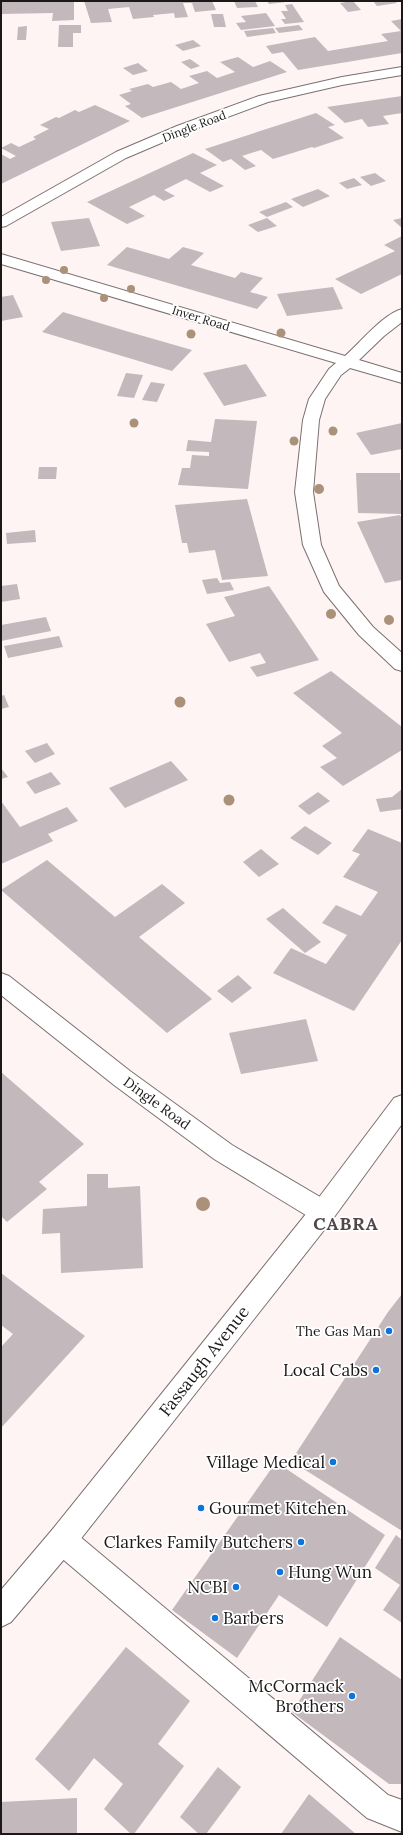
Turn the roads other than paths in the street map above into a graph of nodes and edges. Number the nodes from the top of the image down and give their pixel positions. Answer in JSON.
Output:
{"nodes":[{"id":1,"x":402,"y":71,"type":"edge"},
{"id":2,"x":1,"y":223,"type":"edge"},
{"id":3,"x":1,"y":259,"type":"edge"},
{"id":4,"x":402,"y":314,"type":"edge"},
{"id":5,"x":348,"y":362,"type":"junction"},
{"id":6,"x":402,"y":378,"type":"edge"},
{"id":7,"x":402,"y":664,"type":"edge"},
{"id":8,"x":1,"y":982,"type":"edge"},
{"id":9,"x":402,"y":1105,"type":"edge"},
{"id":10,"x":323,"y":1212,"type":"junction"},
{"id":11,"x":62,"y":1540,"type":"junction"},
{"id":12,"x":1,"y":1612,"type":"edge"},
{"id":13,"x":402,"y":1816,"type":"edge"}],
"edges":[{"from":1,"to":2,"type":"street","name":"Dingle Road"},
{"from":3,"to":5,"type":"street","name":"Inver Road"},
{"from":4,"to":5,"type":"street"},
{"from":5,"to":6,"type":"street","name":"Inver Road"},
{"from":5,"to":7,"type":"street"},
{"from":8,"to":10,"type":"street","name":"Dingle Road"},
{"from":9,"to":10,"type":"street","name":"Fassaugh Avenue"},
{"from":10,"to":11,"type":"street","name":"Fassaugh Avenue"},
{"from":11,"to":12,"type":"street","name":"Fassaugh Avenue"},
{"from":11,"to":13,"type":"street"}]}
